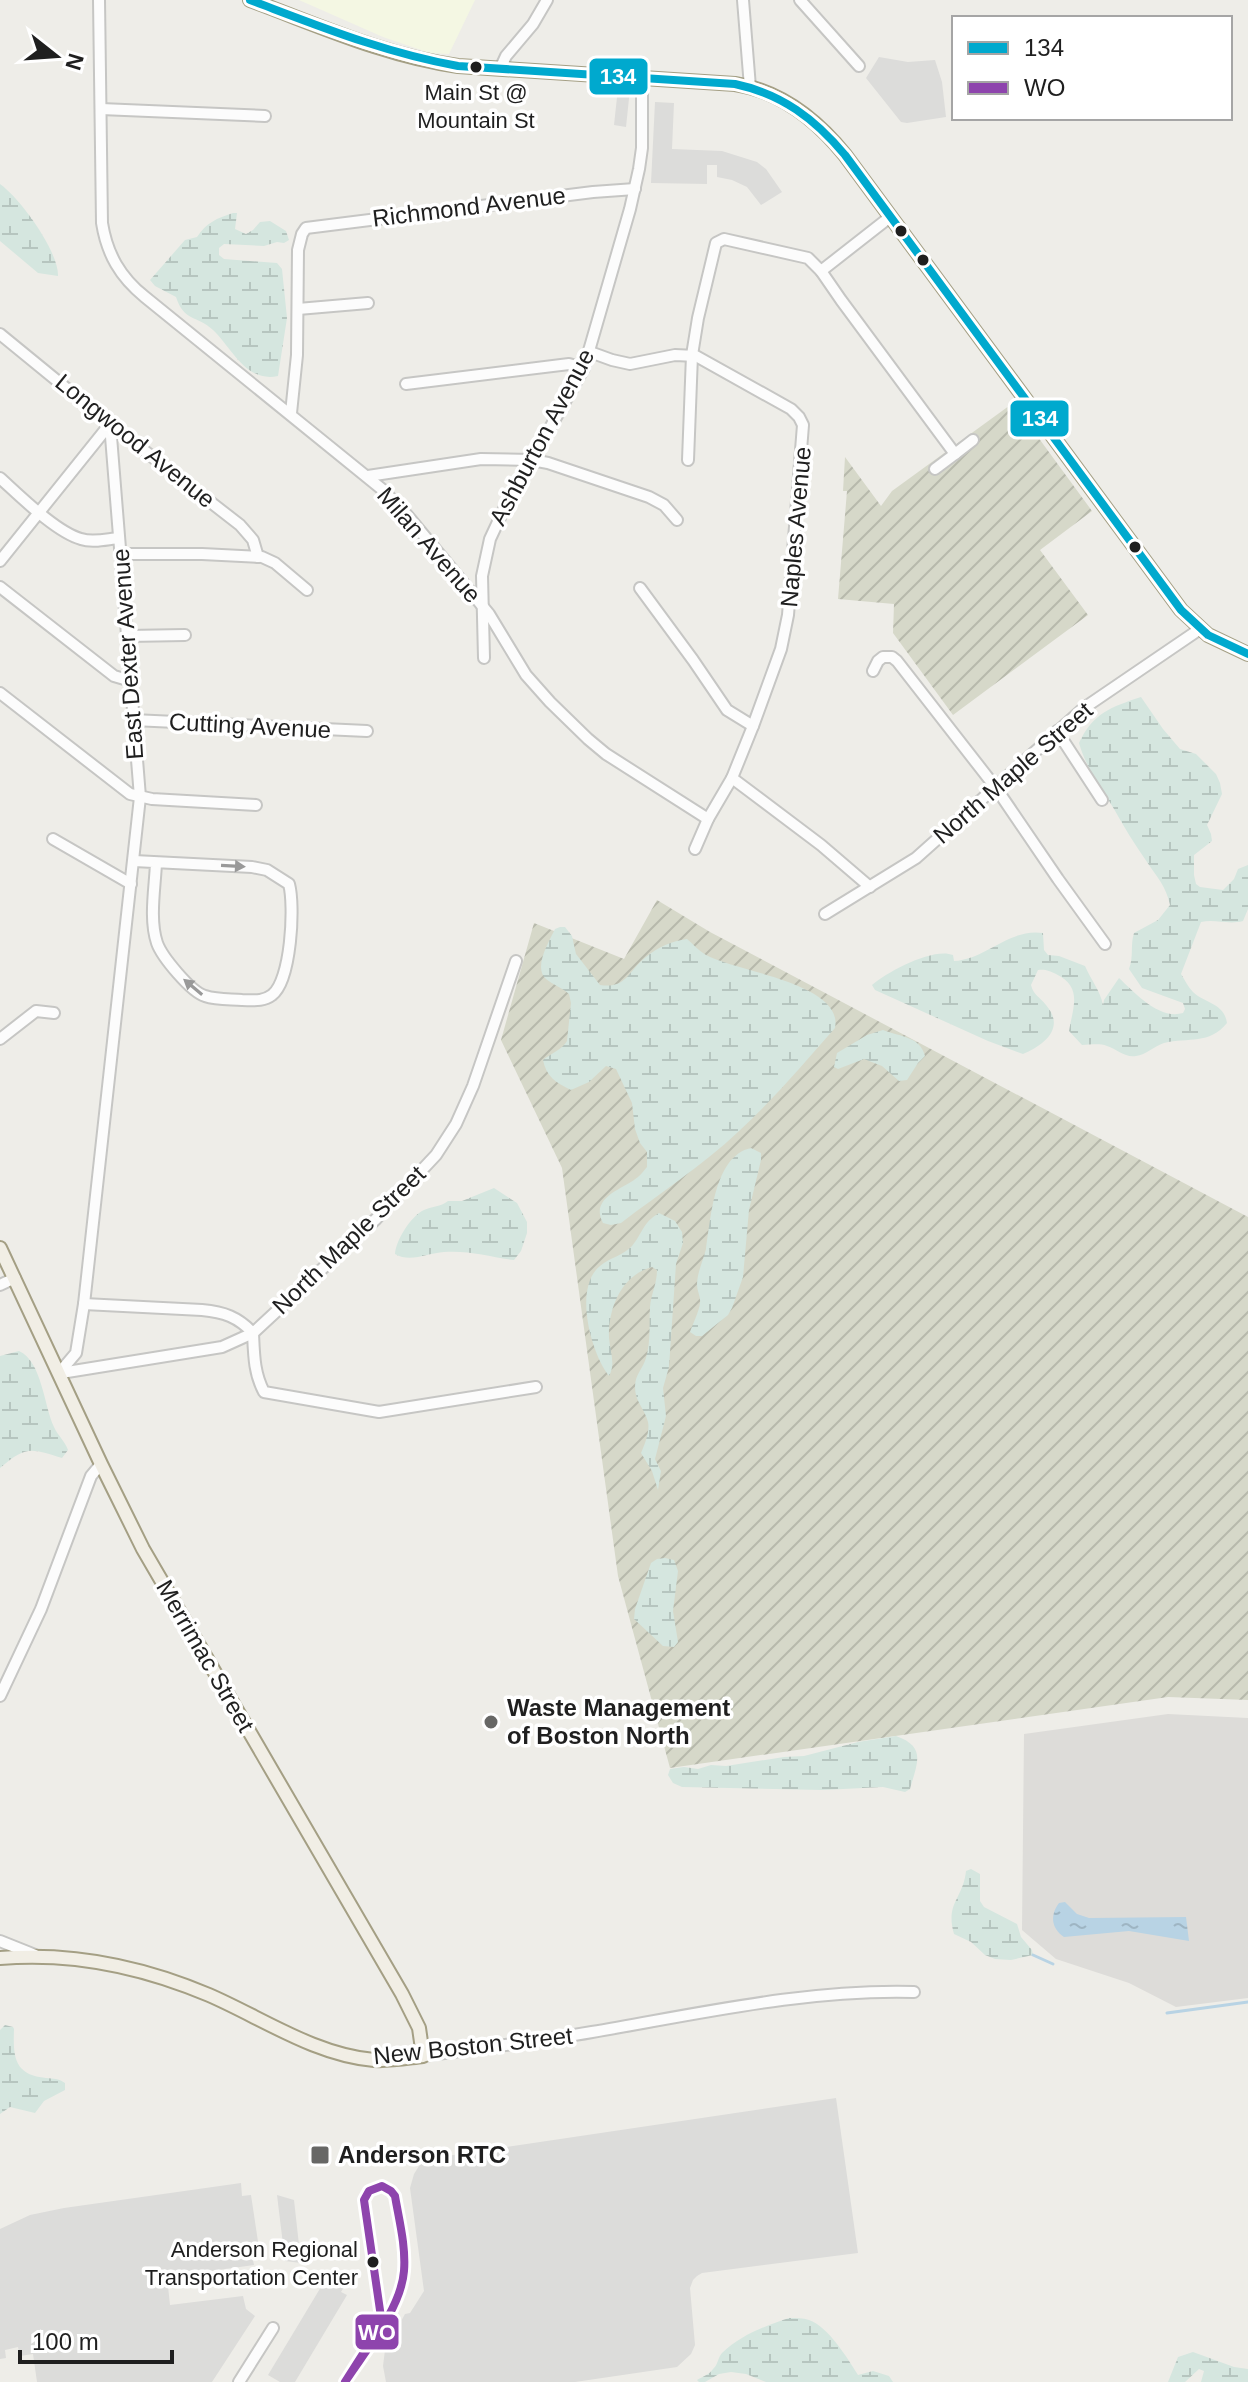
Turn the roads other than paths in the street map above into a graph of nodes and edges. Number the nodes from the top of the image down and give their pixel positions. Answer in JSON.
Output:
{"nodes":[{"id":1,"x":99,"y":0,"type":"edge"},
{"id":2,"x":250,"y":0,"type":"edge"},
{"id":3,"x":547,"y":0,"type":"edge"},
{"id":4,"x":743,"y":0,"type":"edge"},
{"id":5,"x":800,"y":0,"type":"edge"},
{"id":6,"x":859,"y":66,"type":"dead end"},
{"id":7,"x":500,"y":69,"type":"junction"},
{"id":8,"x":642,"y":78,"type":"junction"},
{"id":9,"x":750,"y":87,"type":"junction"},
{"id":10,"x":101,"y":109,"type":"junction"},
{"id":11,"x":265,"y":116,"type":"dead end"},
{"id":12,"x":635,"y":189,"type":"junction"},
{"id":13,"x":890,"y":217,"type":"junction"},
{"id":14,"x":821,"y":271,"type":"junction"},
{"id":15,"x":368,"y":303,"type":"dead end"},
{"id":16,"x":298,"y":309,"type":"junction"},
{"id":17,"x":0,"y":334,"type":"edge"},
{"id":18,"x":590,"y":352,"type":"junction"},
{"id":19,"x":692,"y":355,"type":"junction"},
{"id":20,"x":584,"y":368,"type":"junction"},
{"id":21,"x":406,"y":384,"type":"dead end"},
{"id":22,"x":291,"y":413,"type":"junction"},
{"id":23,"x":110,"y":424,"type":"junction"},
{"id":24,"x":973,"y":440,"type":"dead end"},
{"id":25,"x":955,"y":454,"type":"junction"},
{"id":26,"x":532,"y":460,"type":"junction"},
{"id":27,"x":688,"y":460,"type":"dead end"},
{"id":28,"x":935,"y":469,"type":"dead end"},
{"id":29,"x":368,"y":476,"type":"junction"},
{"id":30,"x":0,"y":478,"type":"edge"},
{"id":31,"x":39,"y":512,"type":"junction"},
{"id":32,"x":677,"y":520,"type":"dead end"},
{"id":33,"x":119,"y":538,"type":"junction"},
{"id":34,"x":120,"y":554,"type":"junction"},
{"id":35,"x":258,"y":557,"type":"junction"},
{"id":36,"x":0,"y":561,"type":"edge"},
{"id":37,"x":0,"y":587,"type":"edge"},
{"id":38,"x":640,"y":588,"type":"dead end"},
{"id":39,"x":307,"y":590,"type":"dead end"},
{"id":40,"x":481,"y":606,"type":"junction"},
{"id":41,"x":1200,"y":629,"type":"junction"},
{"id":42,"x":185,"y":635,"type":"dead end"},
{"id":43,"x":128,"y":636,"type":"junction"},
{"id":44,"x":1248,"y":654,"type":"edge"},
{"id":45,"x":484,"y":658,"type":"dead end"},
{"id":46,"x":873,"y":671,"type":"dead end"},
{"id":47,"x":131,"y":681,"type":"junction"},
{"id":48,"x":0,"y":693,"type":"edge"},
{"id":49,"x":133,"y":720,"type":"junction"},
{"id":50,"x":753,"y":726,"type":"junction"},
{"id":51,"x":367,"y":731,"type":"dead end"},
{"id":52,"x":1057,"y":731,"type":"junction"},
{"id":53,"x":732,"y":778,"type":"junction"},
{"id":54,"x":996,"y":788,"type":"junction"},
{"id":55,"x":140,"y":797,"type":"junction"},
{"id":56,"x":1102,"y":800,"type":"dead end"},
{"id":57,"x":256,"y":805,"type":"dead end"},
{"id":58,"x":708,"y":819,"type":"junction"},
{"id":59,"x":53,"y":839,"type":"dead end"},
{"id":60,"x":695,"y":849,"type":"dead end"},
{"id":61,"x":134,"y":861,"type":"junction"},
{"id":62,"x":156,"y":863,"type":"junction"},
{"id":63,"x":131,"y":884,"type":"junction"},
{"id":64,"x":870,"y":887,"type":"junction"},
{"id":65,"x":825,"y":914,"type":"dead end"},
{"id":66,"x":1105,"y":944,"type":"dead end"},
{"id":67,"x":516,"y":961,"type":"dead end"},
{"id":68,"x":54,"y":1013,"type":"dead end"},
{"id":69,"x":0,"y":1039,"type":"edge"},
{"id":70,"x":0,"y":1248,"type":"edge"},
{"id":71,"x":15,"y":1278,"type":"junction"},
{"id":72,"x":0,"y":1285,"type":"edge"},
{"id":73,"x":84,"y":1304,"type":"junction"},
{"id":74,"x":253,"y":1333,"type":"junction"},
{"id":75,"x":59,"y":1373,"type":"junction"},
{"id":76,"x":536,"y":1387,"type":"dead end"},
{"id":77,"x":101,"y":1464,"type":"junction"},
{"id":78,"x":0,"y":1696,"type":"edge"},
{"id":79,"x":0,"y":1941,"type":"edge"},
{"id":80,"x":39,"y":1956,"type":"junction"},
{"id":81,"x":0,"y":1958,"type":"edge"},
{"id":82,"x":914,"y":1992,"type":"dead end"},
{"id":83,"x":423,"y":2056,"type":"junction"},
{"id":84,"x":273,"y":2328,"type":"dead end"},
{"id":85,"x":239,"y":2382,"type":"edge"}],
"edges":[{"from":1,"to":10,"type":"street","name":"Milan Avenue"},
{"from":2,"to":7,"type":"main road"},
{"from":3,"to":7,"type":"street"},
{"from":4,"to":9,"type":"street"},
{"from":5,"to":6,"type":"street"},
{"from":7,"to":8,"type":"main road"},
{"from":8,"to":9,"type":"main road"},
{"from":8,"to":12,"type":"street","name":"Ashburton Avenue"},
{"from":9,"to":13,"type":"main road"},
{"from":10,"to":11,"type":"street"},
{"from":10,"to":22,"type":"street","name":"Milan Avenue"},
{"from":12,"to":16,"type":"street","name":"Richmond Avenue"},
{"from":12,"to":18,"type":"street","name":"Ashburton Avenue"},
{"from":13,"to":14,"type":"street"},
{"from":13,"to":41,"type":"main road"},
{"from":14,"to":19,"type":"street"},
{"from":14,"to":25,"type":"street"},
{"from":15,"to":16,"type":"street"},
{"from":16,"to":22,"type":"street"},
{"from":17,"to":23,"type":"street","name":"Longwood Avenue"},
{"from":18,"to":19,"type":"street"},
{"from":18,"to":20,"type":"street","name":"Ashburton Avenue"},
{"from":19,"to":27,"type":"street"},
{"from":19,"to":50,"type":"street","name":"Naples Avenue"},
{"from":20,"to":21,"type":"street"},
{"from":20,"to":26,"type":"street","name":"Ashburton Avenue"},
{"from":22,"to":29,"type":"street","name":"Milan Avenue"},
{"from":23,"to":31,"type":"street"},
{"from":23,"to":33,"type":"street","name":"East Dexter Avenue"},
{"from":23,"to":35,"type":"street","name":"Longwood Avenue"},
{"from":24,"to":25,"type":"street"},
{"from":25,"to":28,"type":"street"},
{"from":26,"to":29,"type":"street"},
{"from":26,"to":32,"type":"street"},
{"from":26,"to":40,"type":"street","name":"Ashburton Avenue"},
{"from":29,"to":40,"type":"street","name":"Milan Avenue"},
{"from":30,"to":31,"type":"street"},
{"from":31,"to":33,"type":"street"},
{"from":31,"to":36,"type":"street"},
{"from":33,"to":34,"type":"street","name":"East Dexter Avenue"},
{"from":34,"to":35,"type":"street"},
{"from":34,"to":43,"type":"street","name":"East Dexter Avenue"},
{"from":35,"to":39,"type":"street"},
{"from":37,"to":47,"type":"street"},
{"from":38,"to":50,"type":"street"},
{"from":40,"to":45,"type":"street","name":"Ashburton Avenue"},
{"from":40,"to":58,"type":"street","name":"Milan Avenue"},
{"from":41,"to":44,"type":"main road"},
{"from":41,"to":52,"type":"street","name":"North Maple Street"},
{"from":42,"to":43,"type":"street"},
{"from":43,"to":47,"type":"street","name":"East Dexter Avenue"},
{"from":46,"to":54,"type":"street"},
{"from":47,"to":49,"type":"street","name":"East Dexter Avenue"},
{"from":48,"to":55,"type":"street"},
{"from":49,"to":51,"type":"street","name":"Cutting Avenue"},
{"from":49,"to":55,"type":"street","name":"East Dexter Avenue"},
{"from":50,"to":53,"type":"street","name":"Naples Avenue"},
{"from":52,"to":54,"type":"street","name":"North Maple Street"},
{"from":52,"to":56,"type":"street"},
{"from":53,"to":58,"type":"street","name":"Naples Avenue"},
{"from":53,"to":64,"type":"street"},
{"from":54,"to":64,"type":"street","name":"North Maple Street"},
{"from":54,"to":66,"type":"street"},
{"from":55,"to":57,"type":"street"},
{"from":55,"to":61,"type":"street","name":"East Dexter Avenue"},
{"from":58,"to":60,"type":"street","name":"Naples Avenue"},
{"from":59,"to":63,"type":"street"},
{"from":61,"to":62,"type":"street"},
{"from":61,"to":63,"type":"street","name":"East Dexter Avenue"},
{"from":62,"to":62,"type":"street","one_way":true},
{"from":63,"to":73,"type":"street","name":"East Dexter Avenue"},
{"from":64,"to":65,"type":"street","name":"North Maple Street"},
{"from":67,"to":74,"type":"street","name":"North Maple Street"},
{"from":68,"to":69,"type":"street"},
{"from":70,"to":71,"type":"main road","name":"Merrimac Street"},
{"from":71,"to":72,"type":"street"},
{"from":71,"to":75,"type":"main road","name":"Merrimac Street"},
{"from":73,"to":74,"type":"street"},
{"from":73,"to":75,"type":"street"},
{"from":74,"to":75,"type":"street","name":"North Maple Street"},
{"from":74,"to":76,"type":"street"},
{"from":75,"to":77,"type":"main road","name":"Merrimac Street"},
{"from":77,"to":78,"type":"street"},
{"from":77,"to":83,"type":"main road","name":"Merrimac Street"},
{"from":79,"to":80,"type":"street"},
{"from":80,"to":81,"type":"main road","name":"New Boston Street"},
{"from":80,"to":83,"type":"main road","name":"New Boston Street"},
{"from":82,"to":83,"type":"street","name":"New Boston Street"},
{"from":84,"to":85,"type":"street"}]}
